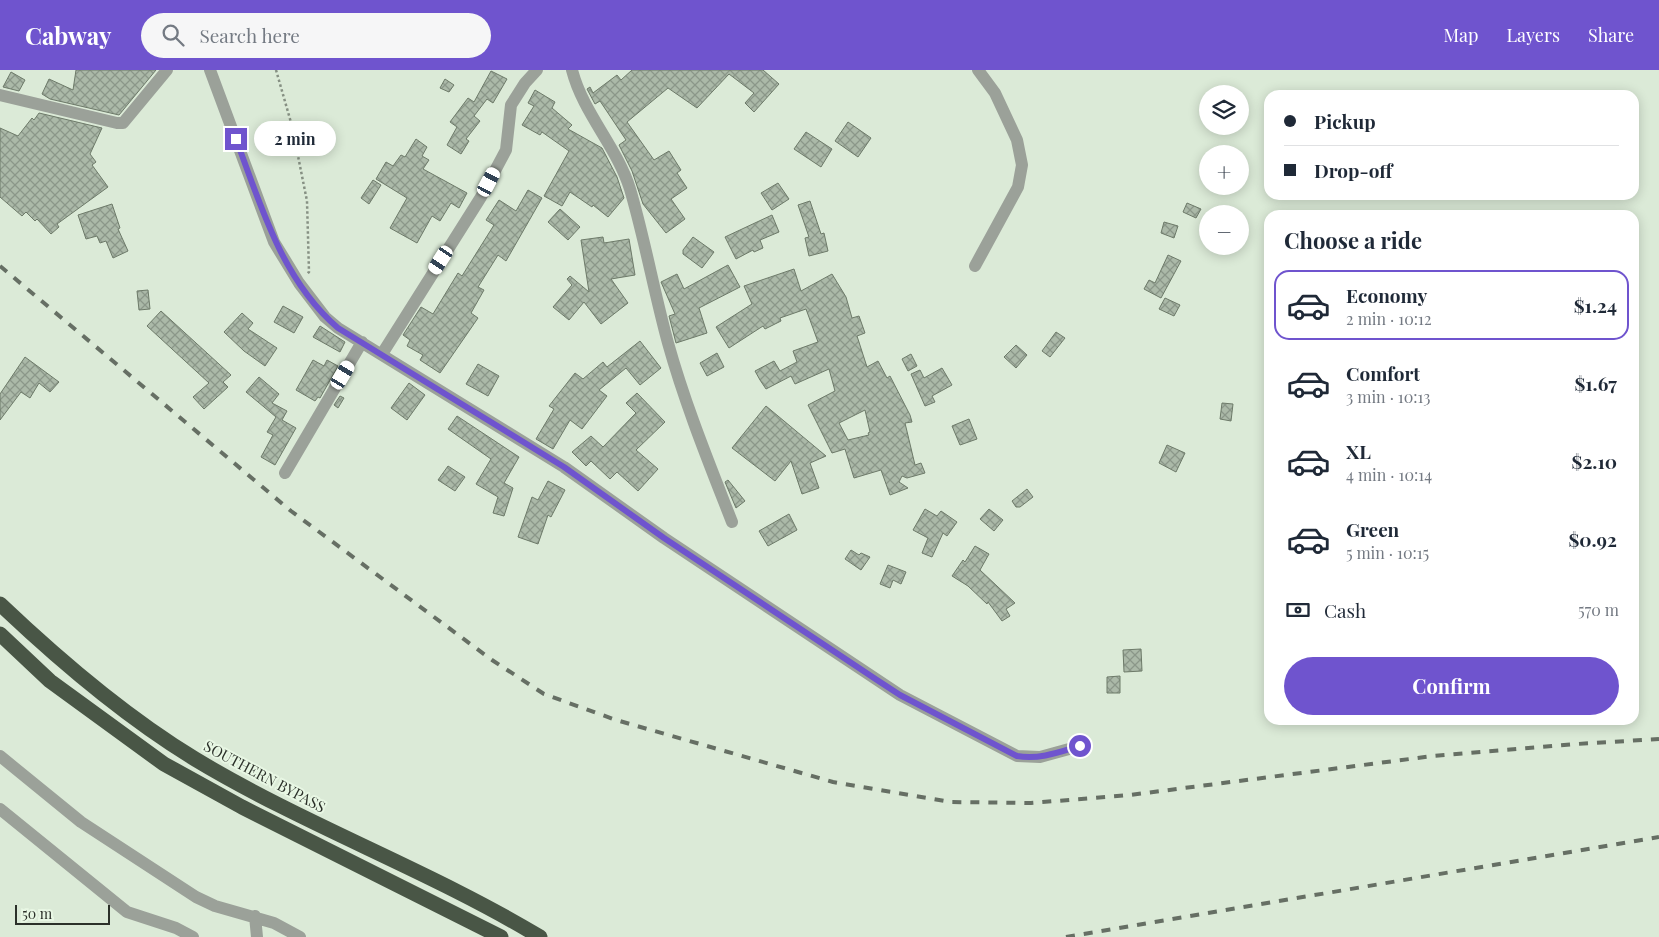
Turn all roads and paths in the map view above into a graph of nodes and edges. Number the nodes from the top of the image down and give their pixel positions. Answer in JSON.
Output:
{"nodes":[{"id":1,"x":167,"y":70,"type":"edge"},
{"id":2,"x":210,"y":70,"type":"edge"},
{"id":3,"x":276,"y":70,"type":"edge"},
{"id":4,"x":537,"y":70,"type":"edge"},
{"id":5,"x":572,"y":70,"type":"edge"},
{"id":6,"x":978,"y":70,"type":"edge"},
{"id":7,"x":0,"y":95,"type":"edge"},
{"id":8,"x":975,"y":266,"type":"dead end"},
{"id":9,"x":299,"y":283,"type":"junction"},
{"id":10,"x":362,"y":342,"type":"junction"},
{"id":11,"x":382,"y":354,"type":"junction"},
{"id":12,"x":285,"y":473,"type":"dead end"},
{"id":13,"x":732,"y":522,"type":"dead end"},
{"id":14,"x":0,"y":604,"type":"edge"},
{"id":15,"x":0,"y":634,"type":"edge"},
{"id":16,"x":1080,"y":746,"type":"dead end"},
{"id":17,"x":0,"y":756,"type":"edge"},
{"id":18,"x":0,"y":809,"type":"edge"},
{"id":19,"x":255,"y":916,"type":"junction"},
{"id":20,"x":193,"y":937,"type":"edge"},
{"id":21,"x":256,"y":937,"type":"edge"},
{"id":22,"x":300,"y":937,"type":"edge"},
{"id":23,"x":501,"y":937,"type":"edge"},
{"id":24,"x":540,"y":937,"type":"edge"}],
"edges":[{"from":1,"to":7,"type":"street"},
{"from":2,"to":9,"type":"street"},
{"from":3,"to":9,"type":"path"},
{"from":4,"to":11,"type":"street"},
{"from":5,"to":13,"type":"street"},
{"from":6,"to":8,"type":"street"},
{"from":9,"to":10,"type":"street"},
{"from":10,"to":11,"type":"street"},
{"from":10,"to":12,"type":"street"},
{"from":11,"to":16,"type":"street"},
{"from":14,"to":24,"type":"highway","name":"SOUTHERN BYPASS"},
{"from":15,"to":23,"type":"highway"},
{"from":17,"to":19,"type":"street"},
{"from":18,"to":20,"type":"street"},
{"from":19,"to":21,"type":"street"},
{"from":19,"to":22,"type":"street"}]}
